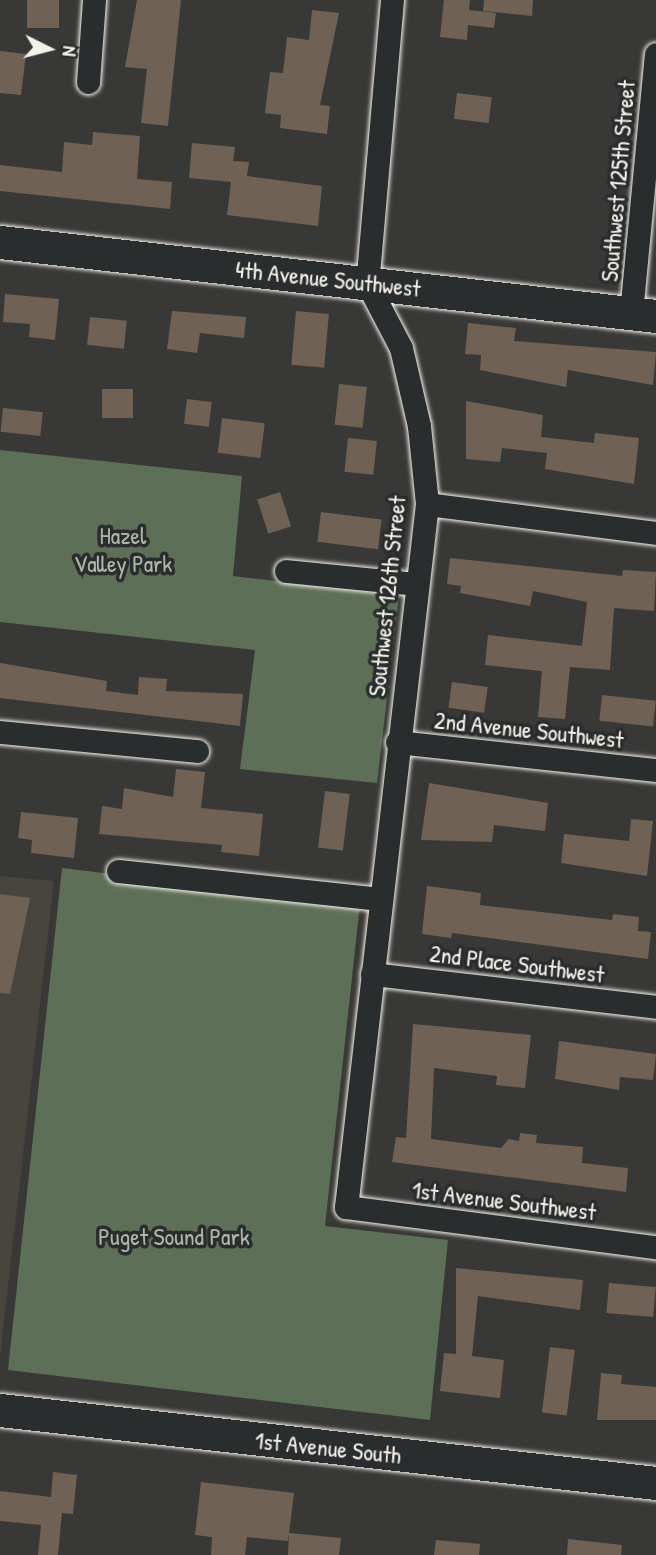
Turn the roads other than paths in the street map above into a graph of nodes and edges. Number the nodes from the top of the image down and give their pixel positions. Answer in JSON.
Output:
{"nodes":[{"id":1,"x":94,"y":0,"type":"edge"},
{"id":2,"x":392,"y":0,"type":"edge"},
{"id":3,"x":656,"y":54,"type":"edge"},
{"id":4,"x":88,"y":82,"type":"dead end"},
{"id":5,"x":653,"y":121,"type":"edge"},
{"id":6,"x":0,"y":242,"type":"edge"},
{"id":7,"x":367,"y":283,"type":"junction"},
{"id":8,"x":644,"y":314,"type":"edge"},
{"id":9,"x":427,"y":504,"type":"junction"},
{"id":10,"x":656,"y":533,"type":"edge"},
{"id":11,"x":286,"y":571,"type":"dead end"},
{"id":12,"x":416,"y":584,"type":"junction"},
{"id":13,"x":0,"y":732,"type":"edge"},
{"id":14,"x":397,"y":742,"type":"junction"},
{"id":15,"x":197,"y":751,"type":"dead end"},
{"id":16,"x":656,"y":771,"type":"edge"},
{"id":17,"x":118,"y":871,"type":"dead end"},
{"id":18,"x":381,"y":898,"type":"junction"},
{"id":19,"x":372,"y":974,"type":"junction"},
{"id":20,"x":656,"y":1007,"type":"edge"},
{"id":21,"x":346,"y":1207,"type":"joint"},
{"id":22,"x":656,"y":1247,"type":"edge"},
{"id":23,"x":0,"y":1410,"type":"edge"},
{"id":24,"x":656,"y":1483,"type":"edge"}],
"edges":[{"from":1,"to":4,"type":"street"},
{"from":2,"to":7,"type":"street"},
{"from":3,"to":5,"type":"street","name":"Southwest 125th Street"},
{"from":5,"to":8,"type":"street","name":"Southwest 125th Street"},
{"from":6,"to":7,"type":"main road","name":"4th Avenue Southwest"},
{"from":7,"to":8,"type":"main road","name":"4th Avenue Southwest"},
{"from":7,"to":9,"type":"street","name":"Southwest 126th Street"},
{"from":9,"to":10,"type":"street"},
{"from":9,"to":12,"type":"street","name":"Southwest 126th Street"},
{"from":11,"to":12,"type":"street"},
{"from":12,"to":14,"type":"street","name":"Southwest 126th Street"},
{"from":13,"to":15,"type":"street"},
{"from":14,"to":16,"type":"street","name":"2nd Avenue Southwest"},
{"from":14,"to":18,"type":"street","name":"Southwest 126th Street"},
{"from":17,"to":18,"type":"street"},
{"from":18,"to":19,"type":"street","name":"Southwest 126th Street"},
{"from":19,"to":20,"type":"street","name":"2nd Place Southwest"},
{"from":19,"to":21,"type":"street","name":"Southwest 126th Street"},
{"from":21,"to":22,"type":"street","name":"1st Avenue Southwest"},
{"from":23,"to":24,"type":"main road","name":"1st Avenue South"}]}
